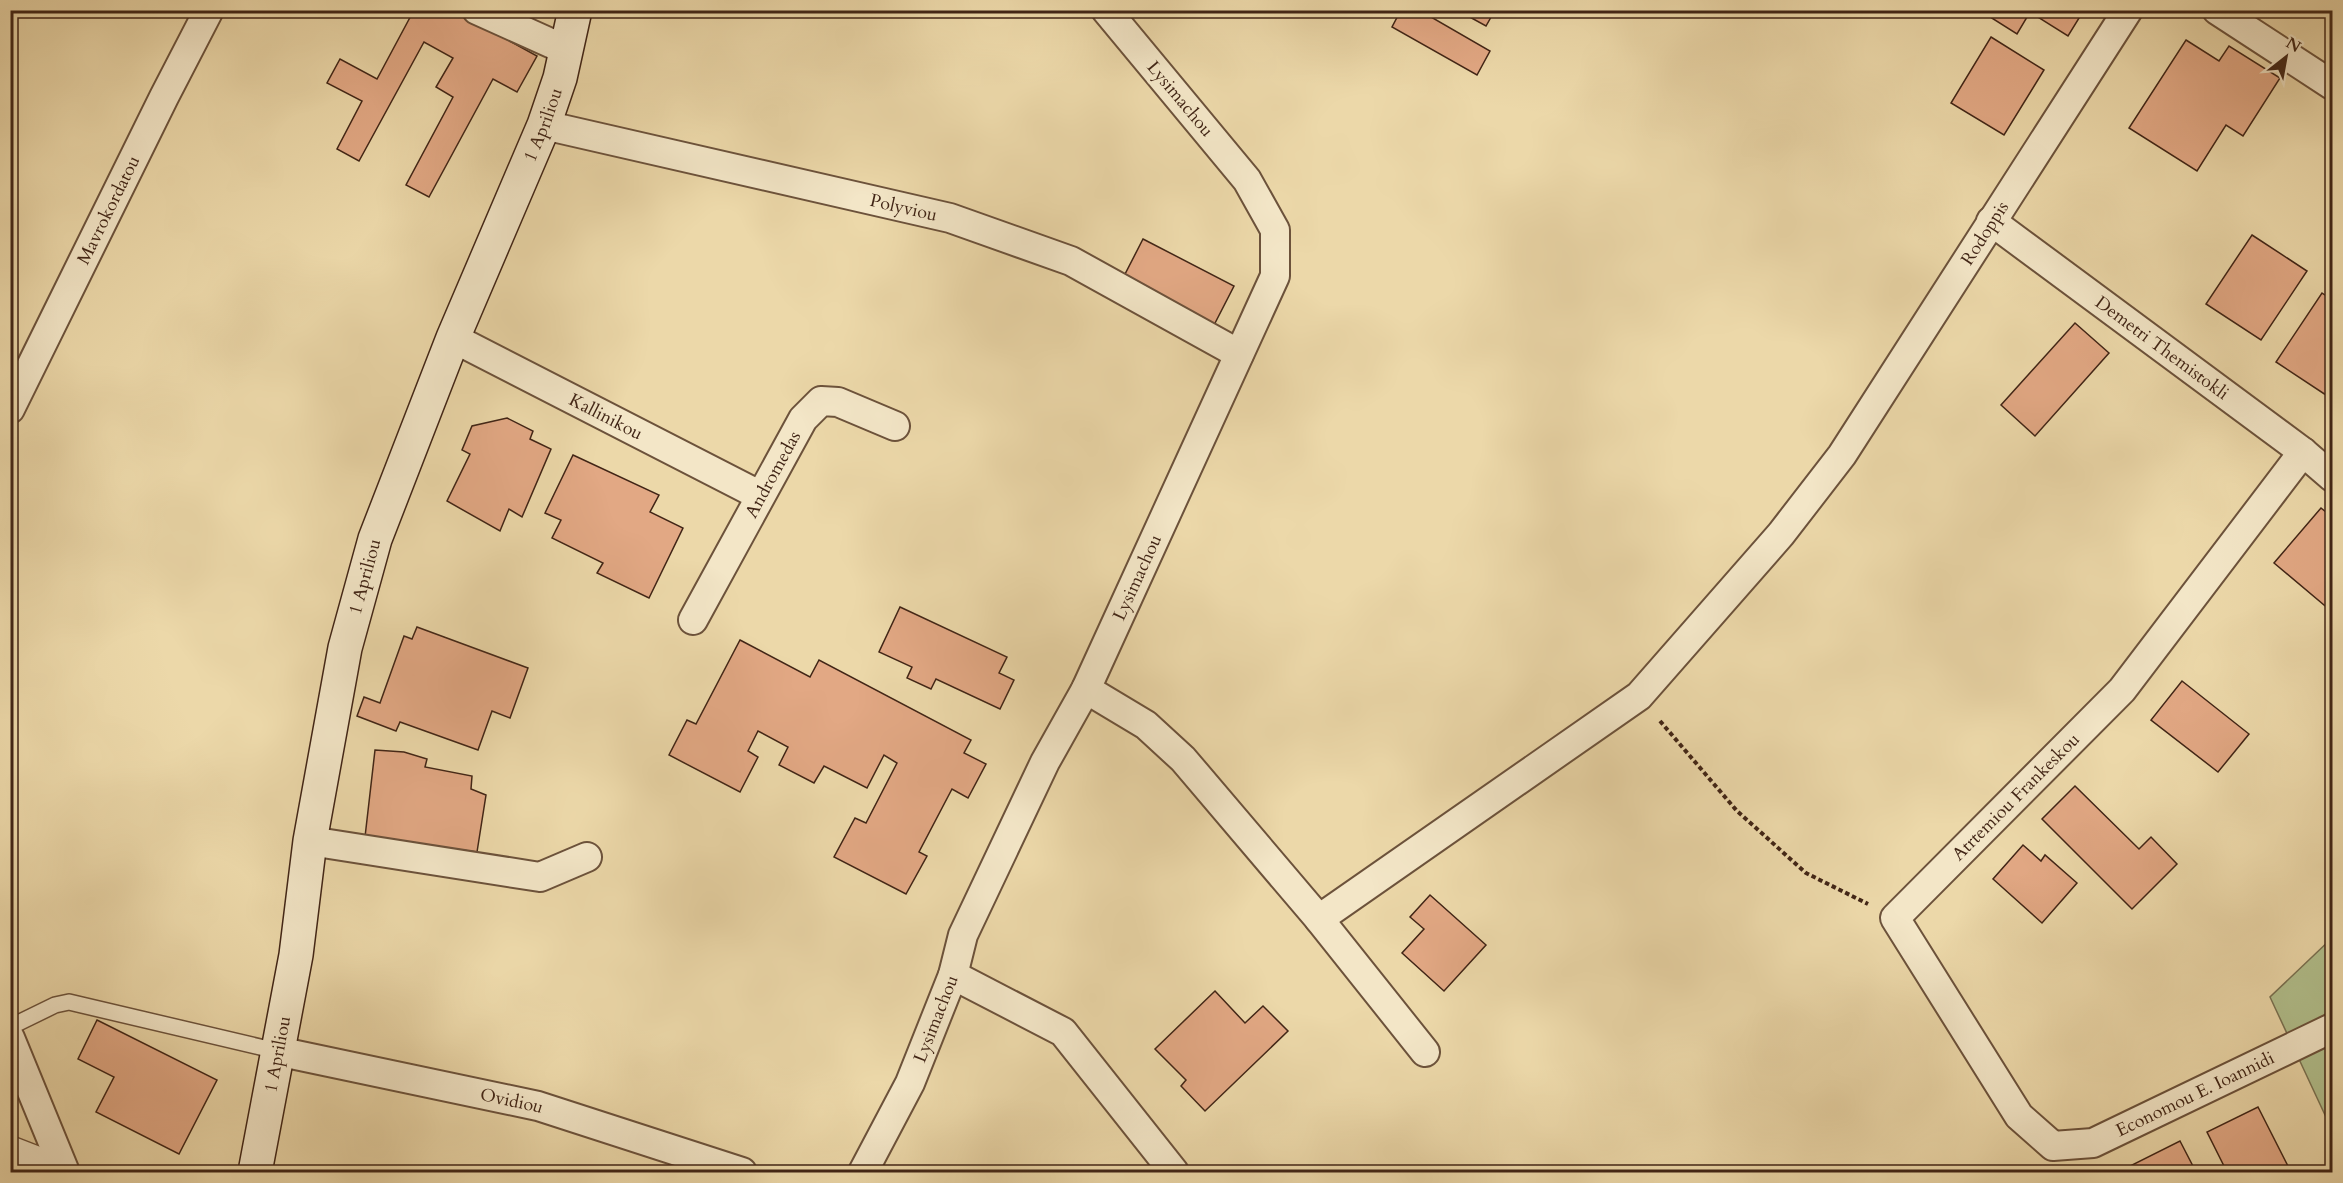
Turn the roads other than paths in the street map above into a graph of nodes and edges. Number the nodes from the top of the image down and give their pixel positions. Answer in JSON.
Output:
{"nodes":[{"id":1,"x":209,"y":10,"type":"edge"},
{"id":2,"x":477,"y":10,"type":"edge"},
{"id":3,"x":575,"y":10,"type":"edge"},
{"id":4,"x":1106,"y":10,"type":"edge"},
{"id":5,"x":2128,"y":10,"type":"edge"},
{"id":6,"x":2217,"y":10,"type":"edge"},
{"id":7,"x":566,"y":50,"type":"junction"},
{"id":8,"x":2332,"y":85,"type":"edge"},
{"id":9,"x":544,"y":125,"type":"junction"},
{"id":10,"x":1991,"y":221,"type":"junction"},
{"id":11,"x":453,"y":338,"type":"junction"},
{"id":12,"x":1239,"y":354,"type":"junction"},
{"id":13,"x":10,"y":409,"type":"edge"},
{"id":14,"x":895,"y":426,"type":"dead end"},
{"id":15,"x":2304,"y":452,"type":"junction"},
{"id":16,"x":2332,"y":477,"type":"edge"},
{"id":17,"x":759,"y":495,"type":"junction"},
{"id":18,"x":693,"y":620,"type":"dead end"},
{"id":19,"x":1086,"y":689,"type":"junction"},
{"id":20,"x":310,"y":841,"type":"junction"},
{"id":21,"x":587,"y":857,"type":"dead end"},
{"id":22,"x":1319,"y":919,"type":"junction"},
{"id":23,"x":953,"y":975,"type":"junction"},
{"id":24,"x":10,"y":1027,"type":"edge"},
{"id":25,"x":2332,"y":1028,"type":"edge"},
{"id":26,"x":10,"y":1038,"type":"edge"},
{"id":27,"x":277,"y":1050,"type":"junction"},
{"id":28,"x":1425,"y":1052,"type":"dead end"},
{"id":29,"x":2053,"y":1146,"type":"joint"},
{"id":30,"x":10,"y":1153,"type":"edge"},
{"id":31,"x":59,"y":1173,"type":"edge"},
{"id":32,"x":65,"y":1173,"type":"edge"},
{"id":33,"x":255,"y":1173,"type":"edge"},
{"id":34,"x":742,"y":1173,"type":"edge"},
{"id":35,"x":863,"y":1173,"type":"edge"},
{"id":36,"x":1174,"y":1173,"type":"edge"}],
"edges":[{"from":1,"to":13,"type":"street","name":"Mavrokordatou"},
{"from":2,"to":7,"type":"street"},
{"from":3,"to":7,"type":"main road","name":"1 Apriliou"},
{"from":4,"to":12,"type":"street","name":"Lysimachou"},
{"from":5,"to":10,"type":"street","name":"Rodoppis"},
{"from":6,"to":8,"type":"street"},
{"from":7,"to":9,"type":"main road","name":"1 Apriliou"},
{"from":9,"to":11,"type":"main road","name":"1 Apriliou"},
{"from":9,"to":12,"type":"street","name":"Polyviou"},
{"from":10,"to":15,"type":"street","name":"Demetri Themistokli"},
{"from":10,"to":22,"type":"street","name":"Rodoppis"},
{"from":11,"to":17,"type":"street","name":"Kallinikou"},
{"from":11,"to":20,"type":"main road","name":"1 Apriliou"},
{"from":12,"to":19,"type":"street","name":"Lysimachou"},
{"from":14,"to":17,"type":"street","name":"Andromedas"},
{"from":15,"to":16,"type":"street","name":"Demetri Themistokli"},
{"from":15,"to":29,"type":"street","name":"Atrtemiou Frankeskou"},
{"from":17,"to":18,"type":"street","name":"Andromedas"},
{"from":19,"to":22,"type":"street"},
{"from":19,"to":23,"type":"street","name":"Lysimachou"},
{"from":20,"to":21,"type":"street"},
{"from":20,"to":27,"type":"main road","name":"1 Apriliou"},
{"from":22,"to":28,"type":"street"},
{"from":23,"to":35,"type":"street","name":"Lysimachou"},
{"from":23,"to":36,"type":"street"},
{"from":24,"to":27,"type":"lane"},
{"from":25,"to":29,"type":"street","name":"Economou E. Ioannidi"},
{"from":26,"to":32,"type":"street"},
{"from":27,"to":33,"type":"main road","name":"1 Apriliou"},
{"from":27,"to":34,"type":"street","name":"Ovidiou"},
{"from":30,"to":31,"type":"main road"}]}
